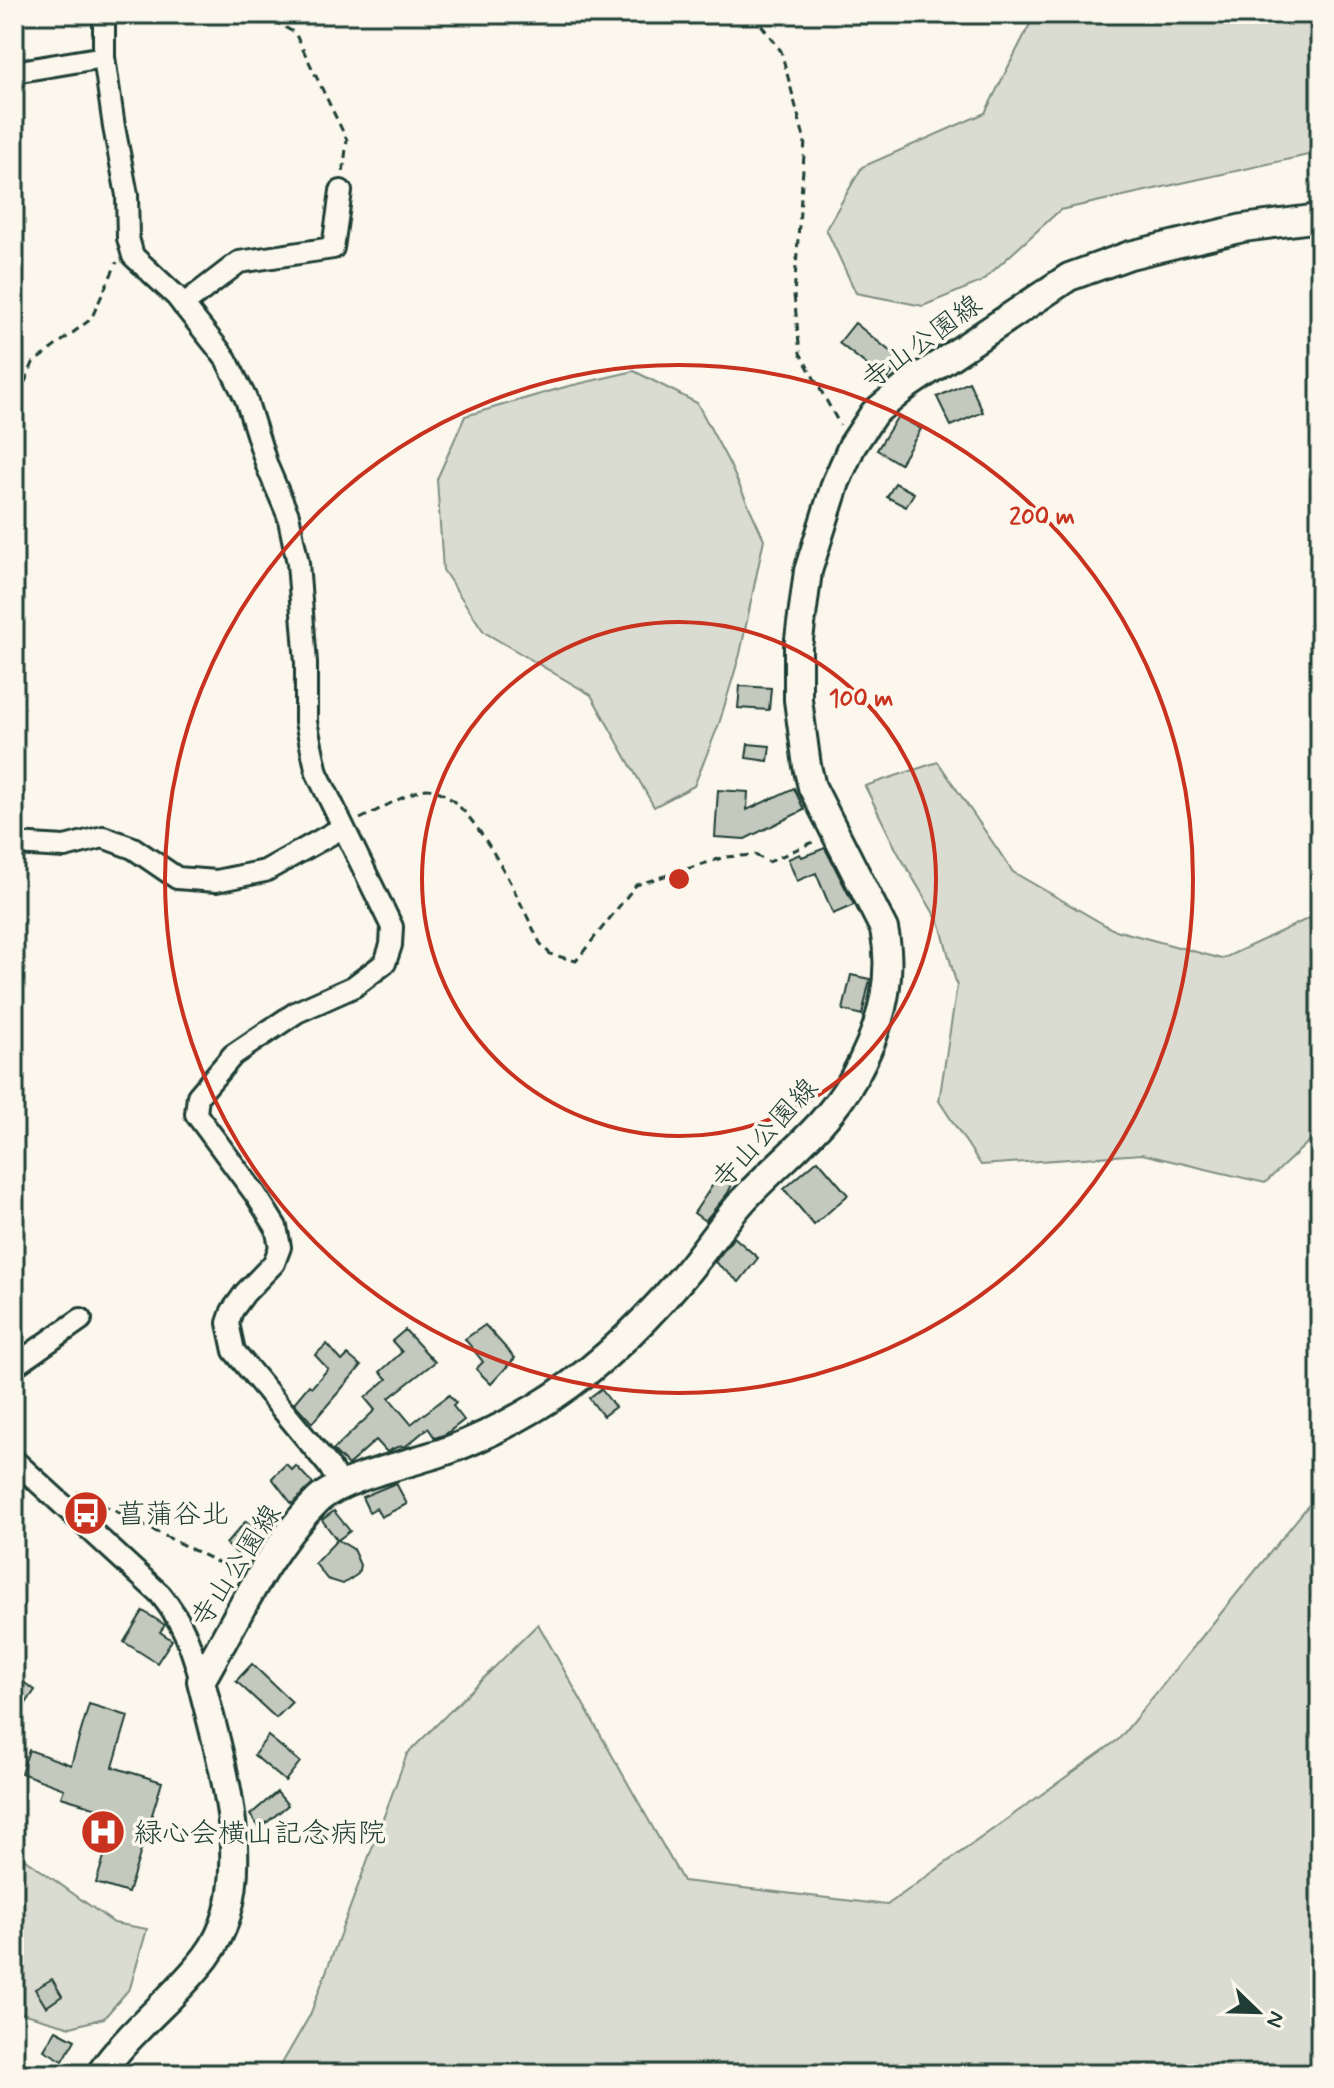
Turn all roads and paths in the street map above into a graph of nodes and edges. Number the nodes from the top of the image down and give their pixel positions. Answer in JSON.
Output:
{"nodes":[{"id":1,"x":104,"y":14,"type":"edge"},
{"id":2,"x":261,"y":14,"type":"edge"},
{"id":3,"x":753,"y":14,"type":"edge"},
{"id":4,"x":104,"y":57,"type":"junction"},
{"id":5,"x":14,"y":72,"type":"edge"},
{"id":6,"x":341,"y":191,"type":"joint"},
{"id":7,"x":1320,"y":218,"type":"edge"},
{"id":8,"x":128,"y":238,"type":"junction"},
{"id":9,"x":183,"y":305,"type":"junction"},
{"id":10,"x":14,"y":408,"type":"edge"},
{"id":11,"x":852,"y":446,"type":"junction"},
{"id":12,"x":342,"y":828,"type":"junction"},
{"id":13,"x":837,"y":832,"type":"junction"},
{"id":14,"x":14,"y":844,"type":"edge"},
{"id":15,"x":81,"y":1319,"type":"dead end"},
{"id":16,"x":14,"y":1366,"type":"edge"},
{"id":17,"x":14,"y":1460,"type":"edge"},
{"id":18,"x":341,"y":1486,"type":"junction"},
{"id":19,"x":76,"y":1491,"type":"dead end"},
{"id":20,"x":243,"y":1575,"type":"dead end"},
{"id":21,"x":201,"y":1681,"type":"junction"},
{"id":22,"x":100,"y":2074,"type":"edge"}],
"edges":[{"from":1,"to":4,"type":"street"},
{"from":2,"to":6,"type":"path"},
{"from":3,"to":11,"type":"path"},
{"from":4,"to":5,"type":"street"},
{"from":4,"to":8,"type":"street"},
{"from":6,"to":9,"type":"street"},
{"from":7,"to":11,"type":"main road","name":"寺山公園線"},
{"from":8,"to":9,"type":"street"},
{"from":8,"to":10,"type":"path"},
{"from":9,"to":12,"type":"street"},
{"from":11,"to":13,"type":"main road","name":"寺山公園線"},
{"from":12,"to":13,"type":"path"},
{"from":12,"to":14,"type":"street"},
{"from":12,"to":18,"type":"street"},
{"from":13,"to":18,"type":"main road","name":"寺山公園線"},
{"from":15,"to":16,"type":"street"},
{"from":17,"to":21,"type":"street"},
{"from":18,"to":21,"type":"main road","name":"寺山公園線"},
{"from":19,"to":20,"type":"path"},
{"from":21,"to":22,"type":"main road"}]}
